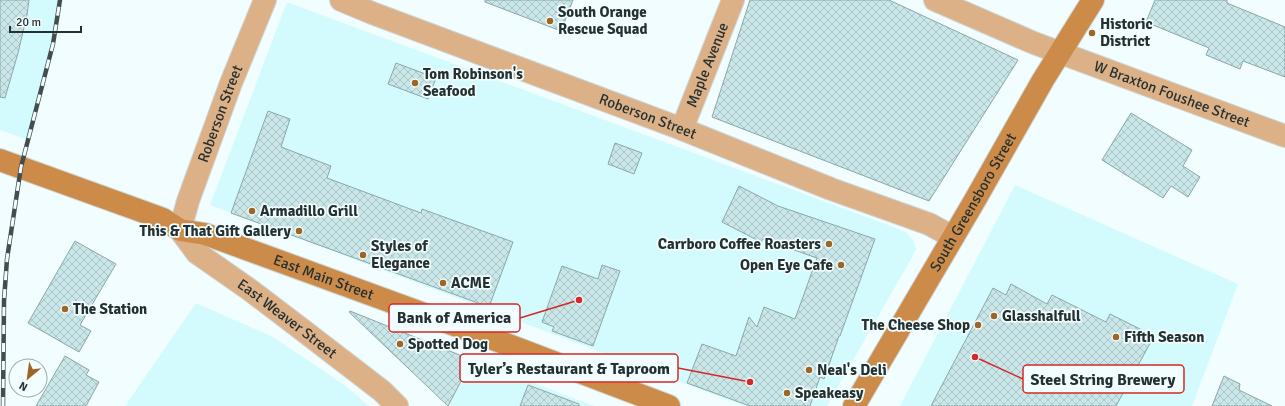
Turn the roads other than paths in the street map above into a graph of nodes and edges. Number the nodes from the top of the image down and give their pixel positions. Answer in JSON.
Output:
{"nodes":[{"id":1,"x":265,"y":0,"type":"edge"},
{"id":2,"x":341,"y":0,"type":"edge"},
{"id":3,"x":734,"y":0,"type":"edge"},
{"id":4,"x":935,"y":0,"type":"edge"},
{"id":5,"x":1093,"y":0,"type":"edge"},
{"id":6,"x":1060,"y":53,"type":"junction"},
{"id":7,"x":682,"y":130,"type":"junction"},
{"id":8,"x":1285,"y":136,"type":"edge"},
{"id":9,"x":0,"y":160,"type":"edge"},
{"id":10,"x":180,"y":230,"type":"junction"},
{"id":11,"x":953,"y":237,"type":"junction"},
{"id":12,"x":397,"y":406,"type":"edge"},
{"id":13,"x":669,"y":406,"type":"edge"},
{"id":14,"x":854,"y":406,"type":"edge"}],
"edges":[{"from":1,"to":10,"type":"street","name":"Roberson Street"},
{"from":2,"to":7,"type":"street","name":"Roberson Street"},
{"from":3,"to":7,"type":"street","name":"Maple Avenue"},
{"from":4,"to":6,"type":"street","name":"W Braxton Foushee Street"},
{"from":5,"to":6,"type":"main road","name":"South Greensboro Street"},
{"from":6,"to":8,"type":"street","name":"W Braxton Foushee Street"},
{"from":6,"to":11,"type":"main road","name":"South Greensboro Street"},
{"from":7,"to":11,"type":"street","name":"Roberson Street"},
{"from":9,"to":10,"type":"main road","name":"East Main Street"},
{"from":10,"to":12,"type":"street","name":"East Weaver Street"},
{"from":10,"to":13,"type":"main road","name":"East Main Street"},
{"from":11,"to":14,"type":"main road","name":"South Greensboro Street"}]}
